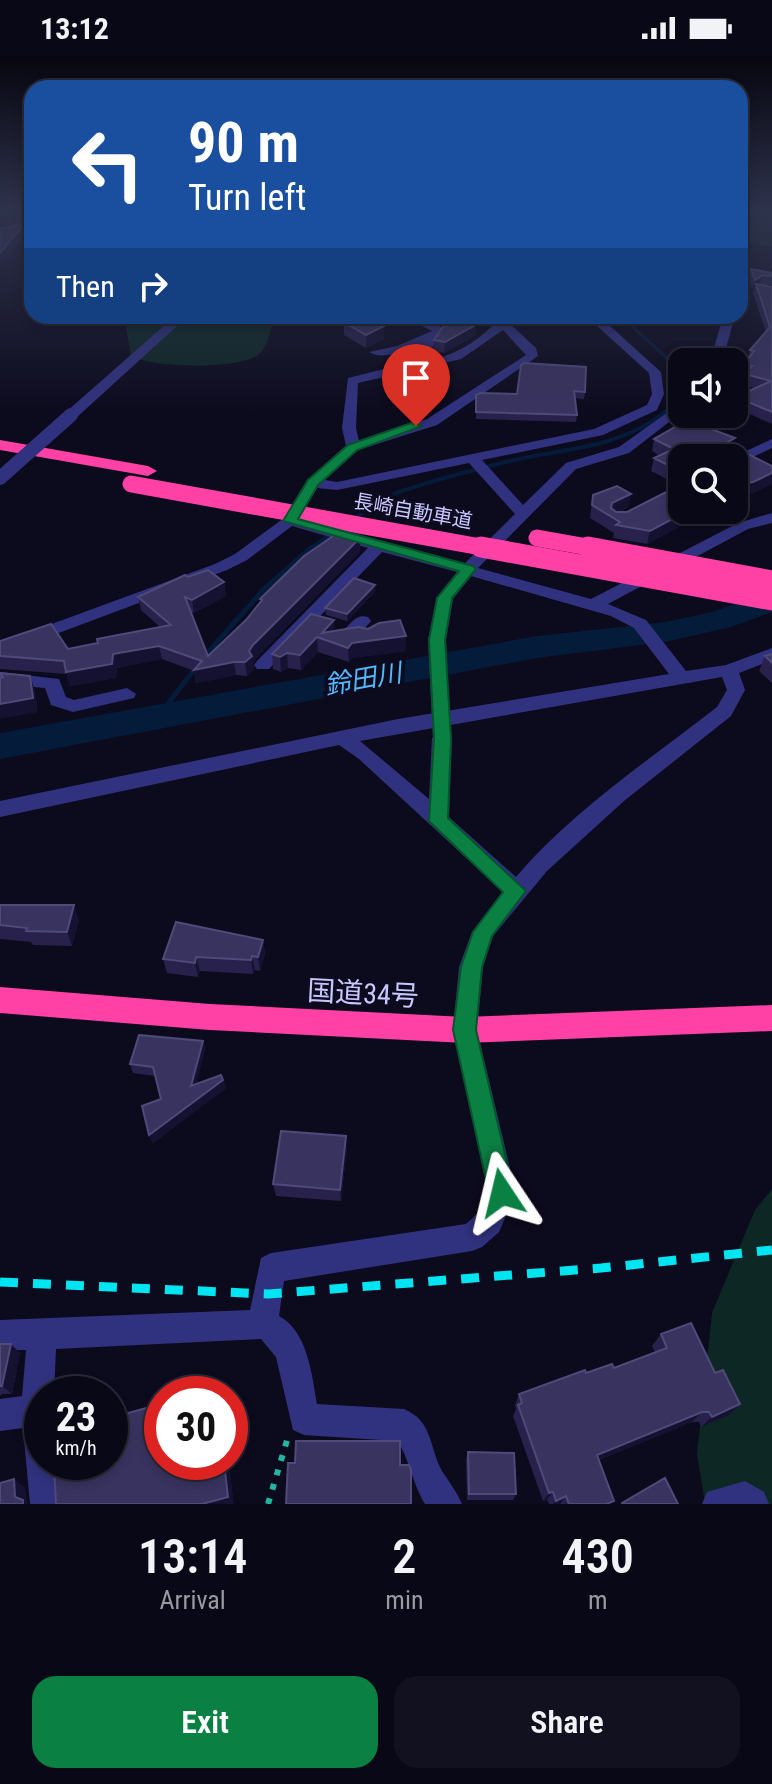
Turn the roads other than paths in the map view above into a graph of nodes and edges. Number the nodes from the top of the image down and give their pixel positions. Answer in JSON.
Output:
{"nodes":[{"id":1,"x":173,"y":324,"type":"edge"},
{"id":2,"x":430,"y":324,"type":"edge"},
{"id":3,"x":500,"y":324,"type":"edge"},
{"id":4,"x":509,"y":324,"type":"edge"},
{"id":5,"x":601,"y":324,"type":"edge"},
{"id":6,"x":727,"y":324,"type":"edge"},
{"id":7,"x":435,"y":335,"type":"junction"},
{"id":8,"x":720,"y":348,"type":"edge"},
{"id":9,"x":375,"y":352,"type":"dead end"},
{"id":10,"x":412,"y":366,"type":"junction"},
{"id":11,"x":668,"y":417,"type":"edge"},
{"id":12,"x":772,"y":443,"type":"edge"},
{"id":13,"x":0,"y":445,"type":"edge"},
{"id":14,"x":353,"y":447,"type":"junction"},
{"id":15,"x":748,"y":455,"type":"edge"},
{"id":16,"x":0,"y":458,"type":"edge"},
{"id":17,"x":475,"y":461,"type":"junction"},
{"id":18,"x":0,"y":478,"type":"edge"},
{"id":19,"x":313,"y":483,"type":"junction"},
{"id":20,"x":523,"y":514,"type":"junction"},
{"id":21,"x":772,"y":518,"type":"edge"},
{"id":22,"x":290,"y":521,"type":"junction"},
{"id":23,"x":380,"y":545,"type":"junction"},
{"id":24,"x":468,"y":569,"type":"junction"},
{"id":25,"x":772,"y":581,"type":"edge"},
{"id":26,"x":772,"y":600,"type":"edge"},
{"id":27,"x":595,"y":604,"type":"junction"},
{"id":28,"x":308,"y":619,"type":"junction"},
{"id":29,"x":361,"y":629,"type":"edge"},
{"id":30,"x":0,"y":649,"type":"edge"},
{"id":31,"x":772,"y":654,"type":"edge"},
{"id":32,"x":263,"y":665,"type":"dead end"},
{"id":33,"x":729,"y":670,"type":"junction"},
{"id":34,"x":677,"y":672,"type":"junction"},
{"id":35,"x":0,"y":678,"type":"edge"},
{"id":36,"x":127,"y":694,"type":"dead end"},
{"id":37,"x":342,"y":738,"type":"junction"},
{"id":38,"x":0,"y":809,"type":"edge"},
{"id":39,"x":438,"y":821,"type":"junction"},
{"id":40,"x":516,"y":891,"type":"junction"},
{"id":41,"x":0,"y":1000,"type":"edge"},
{"id":42,"x":772,"y":1018,"type":"edge"},
{"id":43,"x":465,"y":1030,"type":"junction"},
{"id":44,"x":263,"y":1324,"type":"junction"},
{"id":45,"x":0,"y":1335,"type":"edge"},
{"id":46,"x":42,"y":1335,"type":"junction"},
{"id":47,"x":39,"y":1376,"type":"edge"},
{"id":48,"x":24,"y":1412,"type":"edge"},
{"id":49,"x":0,"y":1415,"type":"edge"},
{"id":50,"x":44,"y":1480,"type":"edge"},
{"id":51,"x":438,"y":1499,"type":"edge"},
{"id":52,"x":47,"y":1504,"type":"edge"},
{"id":53,"x":719,"y":1504,"type":"edge"},
{"id":54,"x":752,"y":1504,"type":"edge"}],
"edges":[{"from":1,"to":18,"type":"street","bridge":true},
{"from":2,"to":7,"type":"street"},
{"from":3,"to":10,"type":"street"},
{"from":4,"to":14,"type":"street"},
{"from":5,"to":17,"type":"street"},
{"from":6,"to":8,"type":"street"},
{"from":7,"to":9,"type":"street"},
{"from":7,"to":10,"type":"street"},
{"from":10,"to":14,"type":"street"},
{"from":11,"to":20,"type":"street"},
{"from":12,"to":15,"type":"street"},
{"from":13,"to":25,"type":"highway","name":"長崎自動車道","bridge":true},
{"from":14,"to":19,"type":"street"},
{"from":16,"to":26,"type":"highway","name":"長崎自動車道","bridge":true},
{"from":17,"to":19,"type":"street"},
{"from":17,"to":20,"type":"street"},
{"from":19,"to":22,"type":"street"},
{"from":20,"to":24,"type":"street"},
{"from":21,"to":27,"type":"street"},
{"from":22,"to":23,"type":"street"},
{"from":22,"to":30,"type":"street"},
{"from":23,"to":24,"type":"street"},
{"from":23,"to":28,"type":"street"},
{"from":24,"to":27,"type":"street"},
{"from":24,"to":39,"type":"street","bridge":true},
{"from":27,"to":34,"type":"street"},
{"from":28,"to":29,"type":"street"},
{"from":28,"to":32,"type":"street"},
{"from":31,"to":33,"type":"street"},
{"from":33,"to":34,"type":"street"},
{"from":33,"to":40,"type":"street"},
{"from":34,"to":37,"type":"street"},
{"from":35,"to":36,"type":"street"},
{"from":37,"to":38,"type":"street"},
{"from":37,"to":39,"type":"street"},
{"from":39,"to":40,"type":"street"},
{"from":40,"to":43,"type":"street"},
{"from":41,"to":43,"type":"highway","name":"国道34号"},
{"from":42,"to":43,"type":"highway","name":"国道34号"},
{"from":43,"to":44,"type":"street"},
{"from":44,"to":46,"type":"street"},
{"from":44,"to":51,"type":"street"},
{"from":45,"to":46,"type":"street"},
{"from":46,"to":47,"type":"street"},
{"from":48,"to":49,"type":"street"},
{"from":50,"to":52,"type":"street"},
{"from":53,"to":54,"type":"street"}]}
